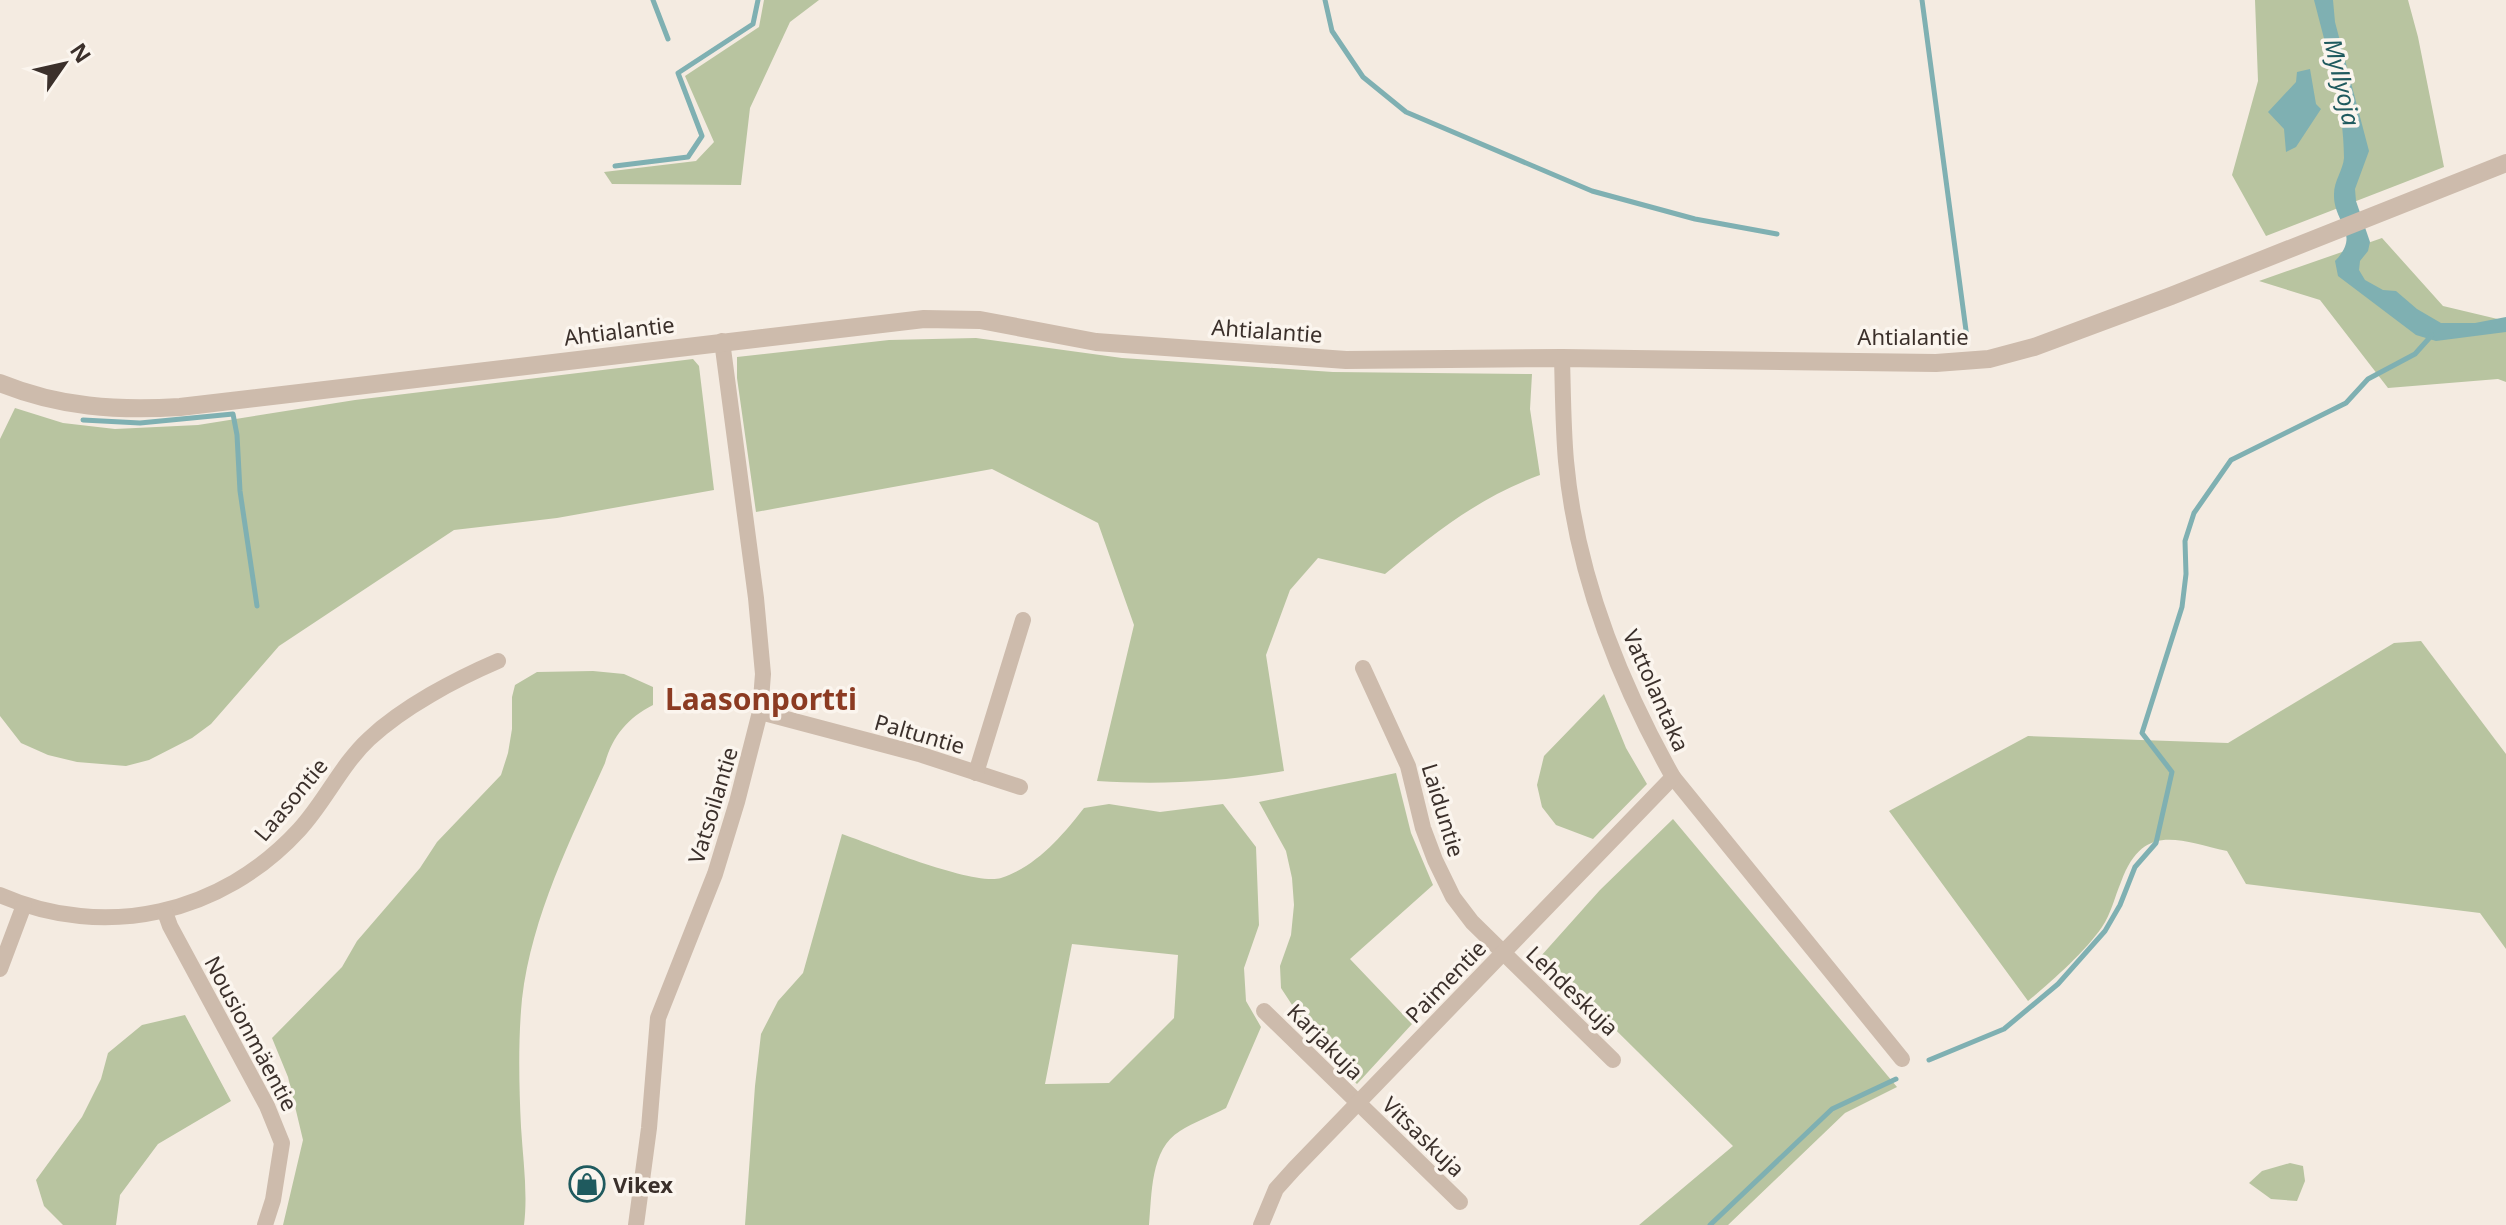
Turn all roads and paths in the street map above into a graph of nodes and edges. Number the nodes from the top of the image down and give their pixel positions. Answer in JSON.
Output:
{"nodes":[{"id":1,"x":2506,"y":163,"type":"edge"},
{"id":2,"x":722,"y":341,"type":"junction"},
{"id":3,"x":1562,"y":358,"type":"junction"},
{"id":4,"x":0,"y":383,"type":"edge"},
{"id":5,"x":1023,"y":620,"type":"dead end"},
{"id":6,"x":498,"y":661,"type":"dead end"},
{"id":7,"x":1363,"y":668,"type":"dead end"},
{"id":8,"x":760,"y":712,"type":"junction"},
{"id":9,"x":976,"y":773,"type":"junction"},
{"id":10,"x":1673,"y":777,"type":"junction"},
{"id":11,"x":1020,"y":787,"type":"dead end"},
{"id":12,"x":0,"y":895,"type":"edge"},
{"id":13,"x":24,"y":905,"type":"junction"},
{"id":14,"x":165,"y":912,"type":"junction"},
{"id":15,"x":1503,"y":953,"type":"junction"},
{"id":16,"x":0,"y":969,"type":"edge"},
{"id":17,"x":1264,"y":1011,"type":"dead end"},
{"id":18,"x":1902,"y":1059,"type":"dead end"},
{"id":19,"x":1613,"y":1060,"type":"dead end"},
{"id":20,"x":1357,"y":1102,"type":"junction"},
{"id":21,"x":1460,"y":1202,"type":"dead end"},
{"id":22,"x":265,"y":1225,"type":"edge"},
{"id":23,"x":636,"y":1225,"type":"edge"},
{"id":24,"x":1261,"y":1225,"type":"edge"}],
"edges":[{"from":1,"to":3,"type":"street","name":"Ahtialantie"},
{"from":2,"to":3,"type":"street","name":"Ahtialantie"},
{"from":2,"to":4,"type":"street","name":"Ahtialantie"},
{"from":2,"to":8,"type":"street","name":"Vatsoilantie"},
{"from":3,"to":10,"type":"street","name":"Vattolantaka"},
{"from":5,"to":9,"type":"street"},
{"from":6,"to":14,"type":"street","name":"Laasontie"},
{"from":7,"to":15,"type":"street","name":"Laiduntie"},
{"from":8,"to":9,"type":"street","name":"Paltuntie"},
{"from":8,"to":23,"type":"street","name":"Vatsoilantie"},
{"from":9,"to":11,"type":"street","name":"Paltuntie"},
{"from":10,"to":15,"type":"street","name":"Paimentie"},
{"from":10,"to":18,"type":"street","name":"Vattolantaka"},
{"from":12,"to":13,"type":"street","name":"Laasontie"},
{"from":13,"to":14,"type":"street","name":"Laasontie"},
{"from":13,"to":16,"type":"street"},
{"from":14,"to":22,"type":"street","name":"Nousionmäentie"},
{"from":15,"to":19,"type":"street","name":"Lehdeskuja"},
{"from":15,"to":20,"type":"street","name":"Paimentie"},
{"from":17,"to":20,"type":"street","name":"Karjakuja"},
{"from":20,"to":21,"type":"street","name":"Vitsaskuja"},
{"from":20,"to":24,"type":"street","name":"Paimentie"}]}
